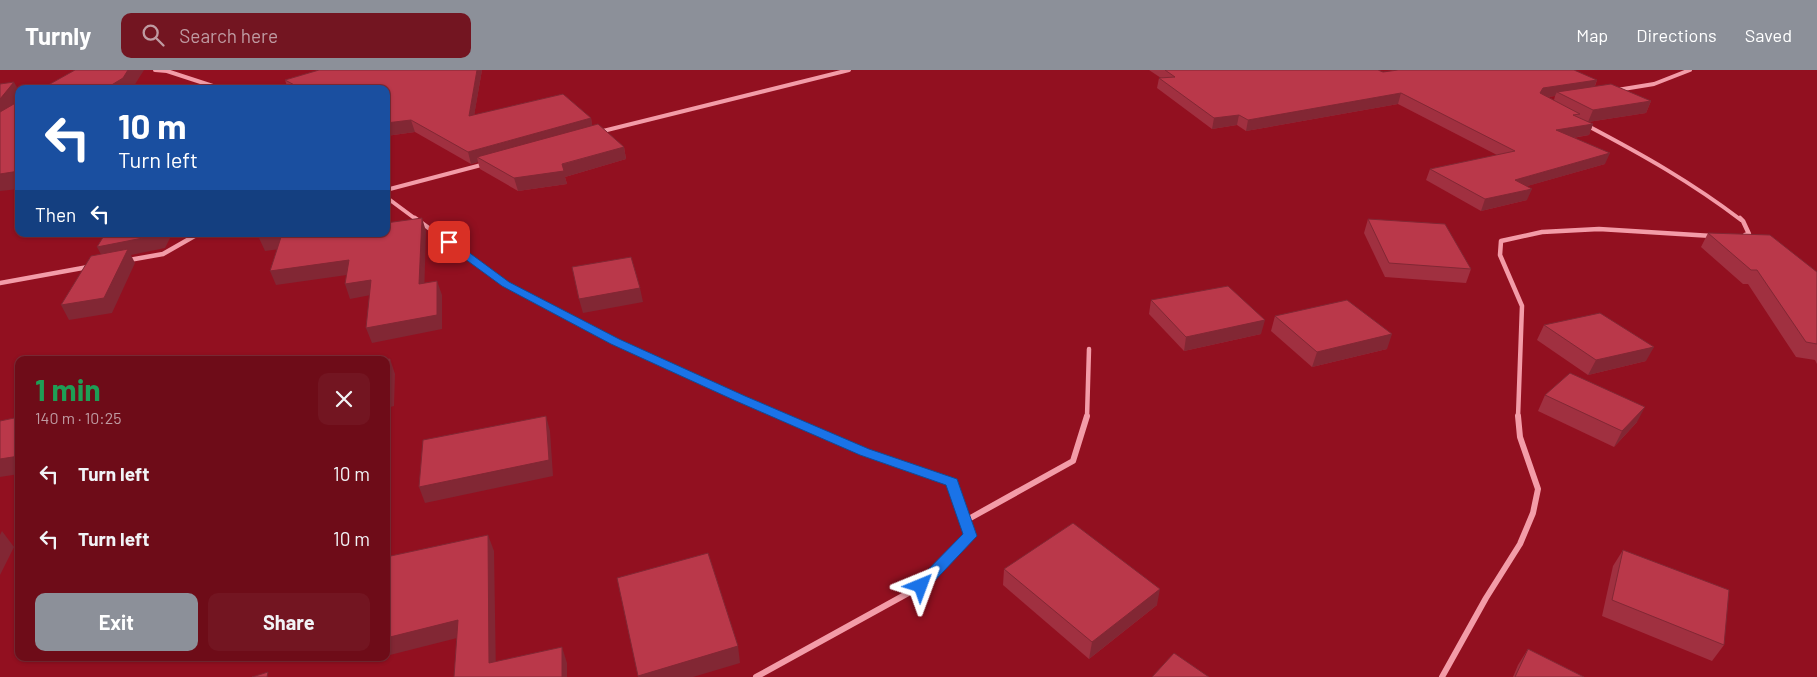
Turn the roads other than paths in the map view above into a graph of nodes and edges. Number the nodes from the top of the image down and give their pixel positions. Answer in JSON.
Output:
{"nodes":[{"id":1,"x":155,"y":70,"type":"edge"},
{"id":2,"x":849,"y":70,"type":"edge"},
{"id":3,"x":1690,"y":70,"type":"edge"},
{"id":4,"x":210,"y":85,"type":"edge"},
{"id":5,"x":1611,"y":90,"type":"edge"},
{"id":6,"x":1586,"y":125,"type":"edge"},
{"id":7,"x":593,"y":134,"type":"edge"},
{"id":8,"x":488,"y":163,"type":"edge"},
{"id":9,"x":390,"y":189,"type":"edge"},
{"id":10,"x":390,"y":200,"type":"edge"},
{"id":11,"x":1719,"y":236,"type":"edge"},
{"id":12,"x":1735,"y":236,"type":"edge"},
{"id":13,"x":193,"y":237,"type":"edge"},
{"id":14,"x":125,"y":261,"type":"edge"},
{"id":15,"x":96,"y":266,"type":"edge"},
{"id":16,"x":0,"y":283,"type":"edge"},
{"id":17,"x":1089,"y":349,"type":"dead end"},
{"id":18,"x":965,"y":521,"type":"junction"},
{"id":19,"x":756,"y":677,"type":"edge"},
{"id":20,"x":1442,"y":677,"type":"edge"}],
"edges":[{"from":1,"to":4,"type":"street"},
{"from":2,"to":7,"type":"street"},
{"from":3,"to":5,"type":"street"},
{"from":6,"to":12,"type":"street"},
{"from":8,"to":9,"type":"street"},
{"from":10,"to":18,"type":"street"},
{"from":11,"to":20,"type":"street"},
{"from":13,"to":14,"type":"street"},
{"from":15,"to":16,"type":"street"},
{"from":17,"to":18,"type":"street"},
{"from":18,"to":19,"type":"street"}]}
